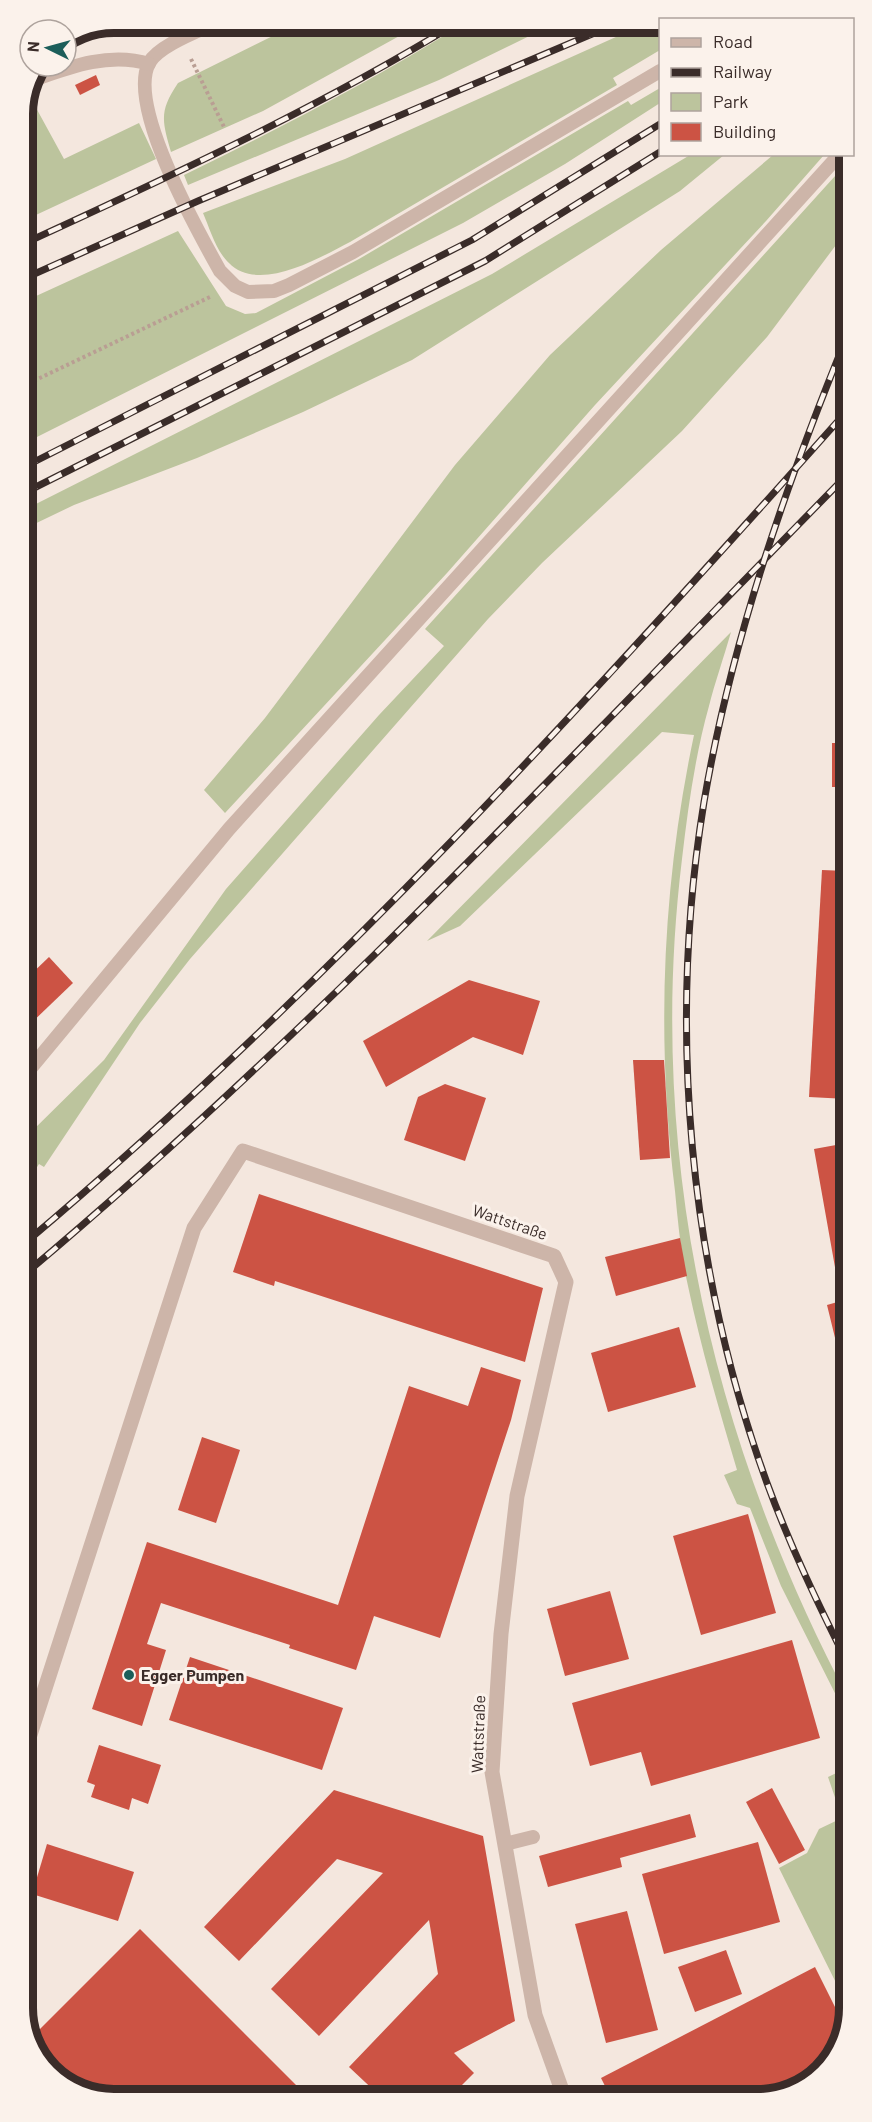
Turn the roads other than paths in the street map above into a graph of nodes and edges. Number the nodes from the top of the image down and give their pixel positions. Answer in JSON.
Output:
{"nodes":[{"id":1,"x":195,"y":33,"type":"edge"},
{"id":2,"x":149,"y":64,"type":"junction"},
{"id":3,"x":659,"y":72,"type":"edge"},
{"id":4,"x":41,"y":77,"type":"edge"},
{"id":5,"x":838,"y":156,"type":"edge"},
{"id":6,"x":33,"y":1065,"type":"edge"},
{"id":7,"x":33,"y":1725,"type":"edge"},
{"id":8,"x":533,"y":1837,"type":"dead end"},
{"id":9,"x":505,"y":1844,"type":"junction"},
{"id":10,"x":561,"y":2089,"type":"edge"}],
"edges":[{"from":1,"to":2,"type":"lane"},
{"from":2,"to":3,"type":"lane"},
{"from":2,"to":4,"type":"lane"},
{"from":5,"to":6,"type":"lane"},
{"from":7,"to":9,"type":"street","name":"Wattstraße"},
{"from":8,"to":9,"type":"lane"},
{"from":9,"to":10,"type":"street","name":"Wattstraße"}]}
